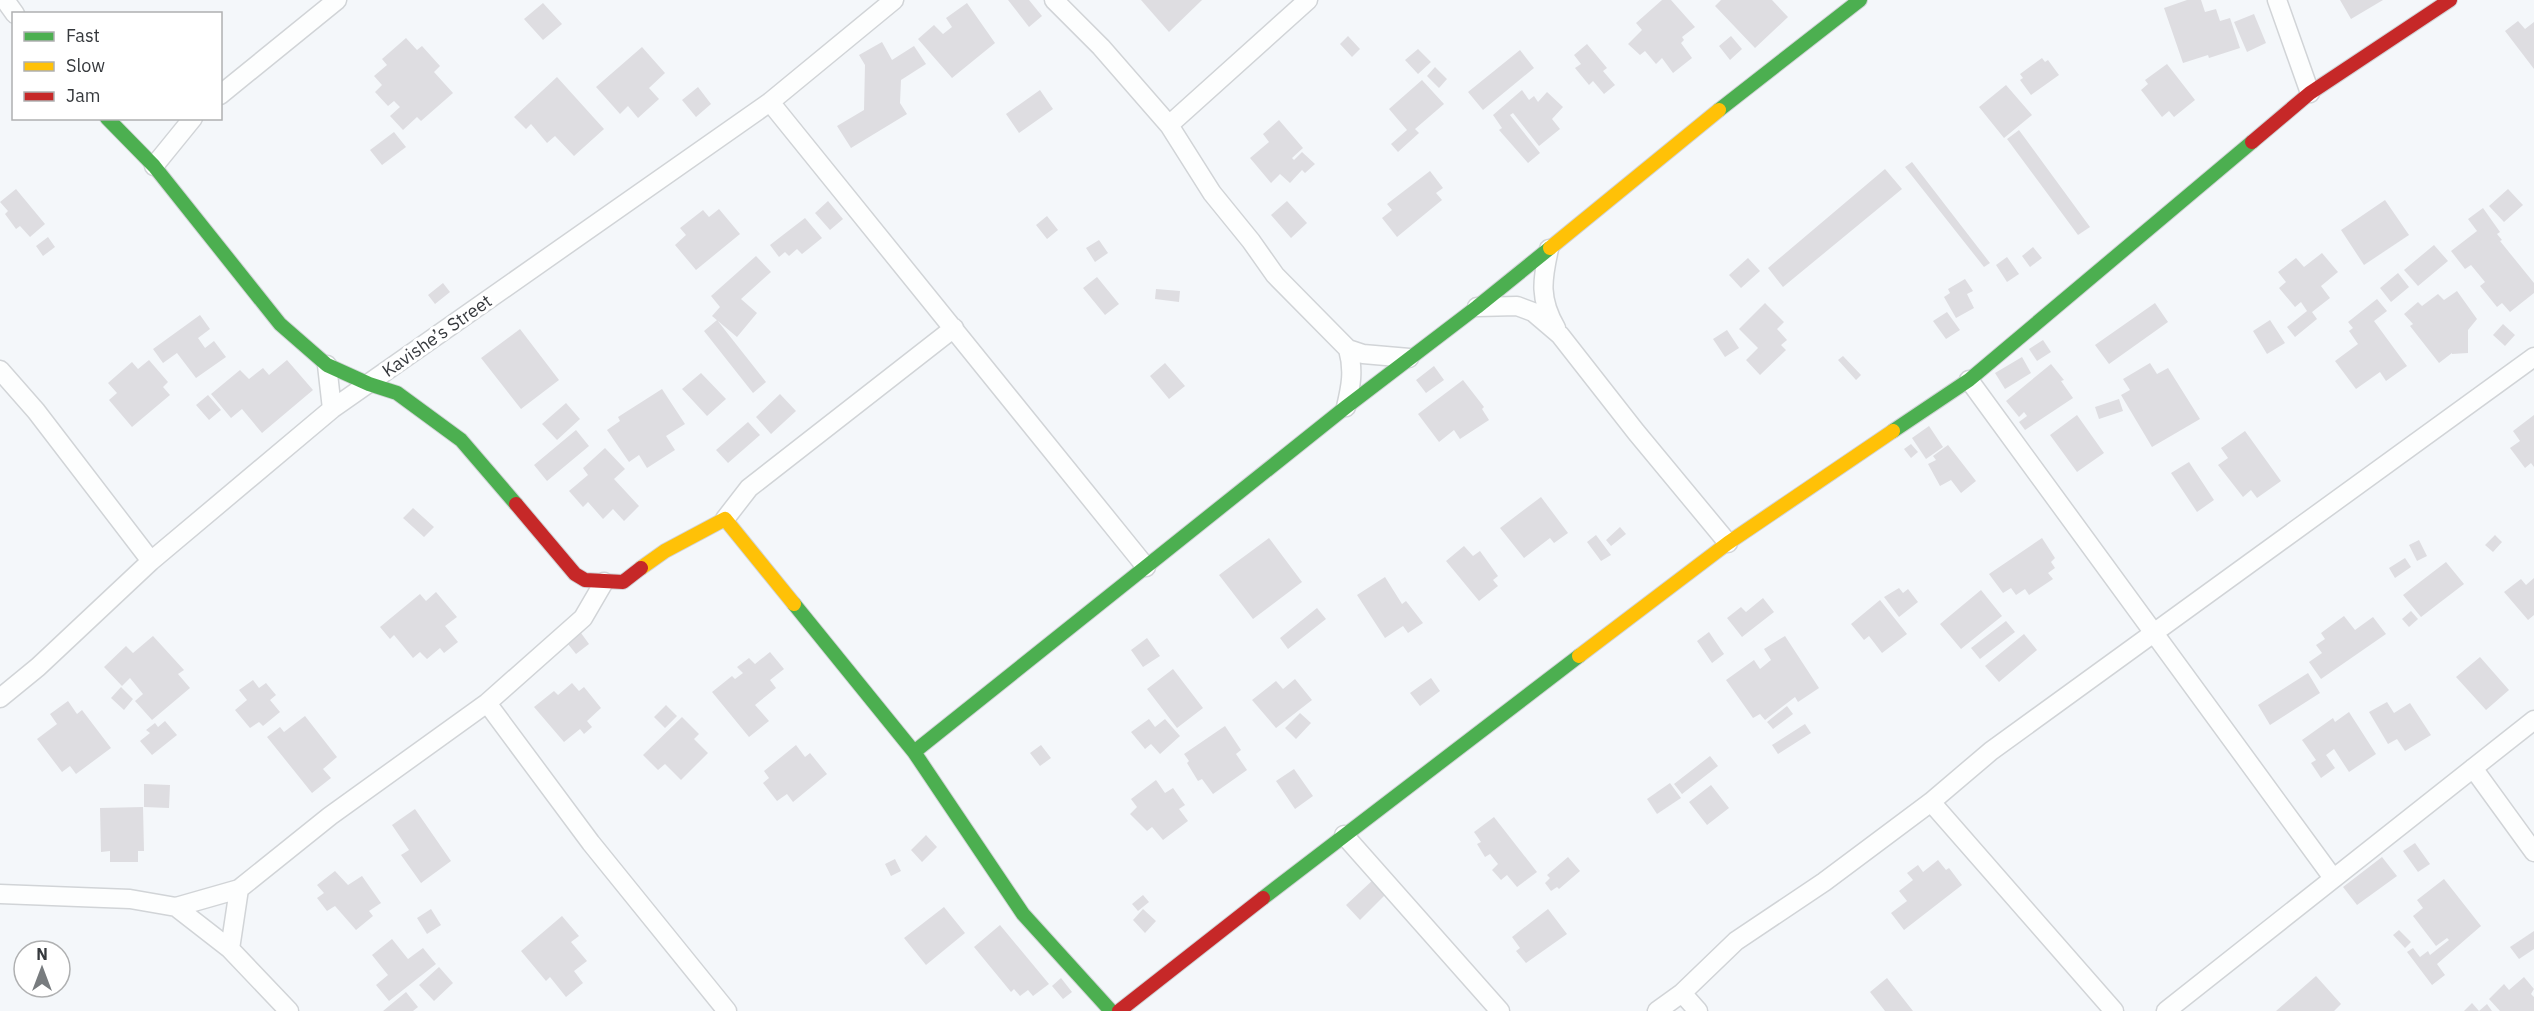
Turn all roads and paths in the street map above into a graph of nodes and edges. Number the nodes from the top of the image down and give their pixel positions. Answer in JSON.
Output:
{"nodes":[{"id":1,"x":337,"y":0,"type":"edge"},
{"id":2,"x":894,"y":0,"type":"edge"},
{"id":3,"x":1054,"y":0,"type":"edge"},
{"id":4,"x":1308,"y":0,"type":"edge"},
{"id":5,"x":2277,"y":0,"type":"edge"},
{"id":6,"x":2450,"y":0,"type":"edge"},
{"id":7,"x":1852,"y":2,"type":"edge"},
{"id":8,"x":222,"y":93,"type":"edge"},
{"id":9,"x":2310,"y":93,"type":"junction"},
{"id":10,"x":770,"y":102,"type":"junction"},
{"id":11,"x":108,"y":120,"type":"edge"},
{"id":12,"x":191,"y":120,"type":"edge"},
{"id":13,"x":1169,"y":125,"type":"junction"},
{"id":14,"x":154,"y":166,"type":"junction"},
{"id":15,"x":1548,"y":249,"type":"junction"},
{"id":16,"x":1477,"y":307,"type":"junction"},
{"id":17,"x":954,"y":328,"type":"junction"},
{"id":18,"x":1560,"y":334,"type":"junction"},
{"id":19,"x":1348,"y":349,"type":"junction"},
{"id":20,"x":2534,"y":357,"type":"edge"},
{"id":21,"x":1409,"y":358,"type":"junction"},
{"id":22,"x":327,"y":365,"type":"junction"},
{"id":23,"x":0,"y":370,"type":"edge"},
{"id":24,"x":1969,"y":380,"type":"junction"},
{"id":25,"x":369,"y":384,"type":"junction"},
{"id":26,"x":1347,"y":407,"type":"junction"},
{"id":27,"x":332,"y":409,"type":"junction"},
{"id":28,"x":725,"y":519,"type":"junction"},
{"id":29,"x":1728,"y":543,"type":"junction"},
{"id":30,"x":151,"y":561,"type":"junction"},
{"id":31,"x":1146,"y":567,"type":"junction"},
{"id":32,"x":604,"y":582,"type":"junction"},
{"id":33,"x":2153,"y":633,"type":"junction"},
{"id":34,"x":0,"y":698,"type":"edge"},
{"id":35,"x":487,"y":703,"type":"junction"},
{"id":36,"x":2534,"y":720,"type":"edge"},
{"id":37,"x":915,"y":752,"type":"junction"},
{"id":38,"x":2474,"y":768,"type":"junction"},
{"id":39,"x":1931,"y":802,"type":"junction"},
{"id":40,"x":1344,"y":835,"type":"junction"},
{"id":41,"x":2534,"y":852,"type":"edge"},
{"id":42,"x":2333,"y":878,"type":"junction"},
{"id":43,"x":239,"y":889,"type":"junction"},
{"id":44,"x":0,"y":894,"type":"edge"},
{"id":45,"x":176,"y":907,"type":"junction"},
{"id":46,"x":230,"y":949,"type":"junction"},
{"id":47,"x":1682,"y":993,"type":"junction"},
{"id":48,"x":2170,"y":1010,"type":"edge"},
{"id":49,"x":289,"y":1011,"type":"edge"},
{"id":50,"x":727,"y":1011,"type":"edge"},
{"id":51,"x":1111,"y":1011,"type":"edge"},
{"id":52,"x":1119,"y":1011,"type":"edge"},
{"id":53,"x":1500,"y":1011,"type":"edge"},
{"id":54,"x":1657,"y":1011,"type":"edge"},
{"id":55,"x":1698,"y":1011,"type":"edge"},
{"id":56,"x":2114,"y":1011,"type":"edge"}],
"edges":[{"from":1,"to":8,"type":"street"},
{"from":2,"to":10,"type":"street","name":"Kavishe’s Street"},
{"from":3,"to":13,"type":"street"},
{"from":4,"to":13,"type":"street"},
{"from":5,"to":9,"type":"street"},
{"from":6,"to":9,"type":"street"},
{"from":7,"to":15,"type":"street"},
{"from":9,"to":24,"type":"street"},
{"from":10,"to":17,"type":"street"},
{"from":10,"to":25,"type":"street","name":"Kavishe’s Street"},
{"from":11,"to":14,"type":"street"},
{"from":12,"to":14,"type":"street"},
{"from":13,"to":19,"type":"street"},
{"from":14,"to":22,"type":"street"},
{"from":15,"to":16,"type":"street"},
{"from":15,"to":18,"type":"street"},
{"from":16,"to":18,"type":"street"},
{"from":16,"to":21,"type":"street"},
{"from":17,"to":28,"type":"street"},
{"from":17,"to":31,"type":"street"},
{"from":18,"to":29,"type":"street"},
{"from":19,"to":21,"type":"street"},
{"from":19,"to":26,"type":"street"},
{"from":20,"to":33,"type":"street"},
{"from":21,"to":26,"type":"street"},
{"from":22,"to":25,"type":"street"},
{"from":22,"to":27,"type":"street"},
{"from":23,"to":30,"type":"street"},
{"from":24,"to":29,"type":"street"},
{"from":24,"to":33,"type":"street"},
{"from":25,"to":27,"type":"street","name":"Kavishe’s Street"},
{"from":25,"to":32,"type":"street"},
{"from":26,"to":31,"type":"street"},
{"from":27,"to":30,"type":"street","name":"Kavishe’s Street"},
{"from":28,"to":32,"type":"street"},
{"from":28,"to":37,"type":"street"},
{"from":29,"to":40,"type":"street"},
{"from":30,"to":34,"type":"street","name":"Kavishe’s Street"},
{"from":31,"to":37,"type":"street"},
{"from":32,"to":35,"type":"street"},
{"from":33,"to":39,"type":"street"},
{"from":33,"to":42,"type":"street"},
{"from":35,"to":43,"type":"street"},
{"from":35,"to":50,"type":"street"},
{"from":36,"to":38,"type":"street"},
{"from":37,"to":51,"type":"street"},
{"from":38,"to":41,"type":"street"},
{"from":38,"to":42,"type":"street"},
{"from":39,"to":47,"type":"street"},
{"from":39,"to":56,"type":"street"},
{"from":40,"to":52,"type":"street"},
{"from":40,"to":53,"type":"street"},
{"from":42,"to":48,"type":"street"},
{"from":43,"to":45,"type":"street"},
{"from":43,"to":46,"type":"street"},
{"from":44,"to":45,"type":"street"},
{"from":45,"to":46,"type":"street"},
{"from":46,"to":49,"type":"street"},
{"from":47,"to":54,"type":"street"},
{"from":47,"to":55,"type":"street"}]}
